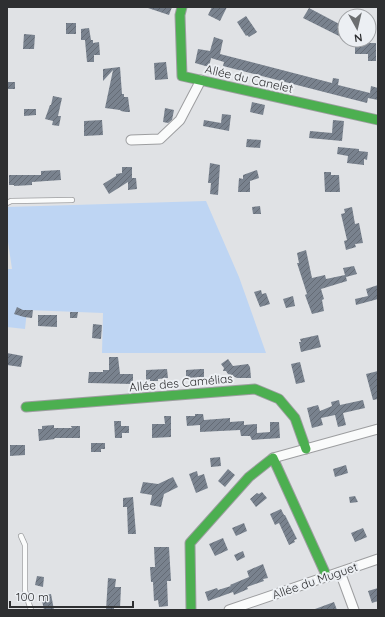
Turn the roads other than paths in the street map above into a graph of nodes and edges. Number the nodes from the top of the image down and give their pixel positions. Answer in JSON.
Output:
{"nodes":[{"id":1,"x":182,"y":7,"type":"edge"},
{"id":2,"x":201,"y":80,"type":"junction"},
{"id":3,"x":378,"y":120,"type":"edge"},
{"id":4,"x":131,"y":140,"type":"dead end"},
{"id":5,"x":72,"y":200,"type":"dead end"},
{"id":6,"x":7,"y":203,"type":"edge"},
{"id":7,"x":26,"y":407,"type":"dead end"},
{"id":8,"x":378,"y":429,"type":"edge"},
{"id":9,"x":306,"y":449,"type":"junction"},
{"id":10,"x":272,"y":458,"type":"junction"},
{"id":11,"x":21,"y":536,"type":"dead end"},
{"id":12,"x":378,"y":559,"type":"edge"},
{"id":13,"x":340,"y":572,"type":"junction"},
{"id":14,"x":326,"y":577,"type":"junction"},
{"id":15,"x":31,"y":610,"type":"edge"},
{"id":16,"x":191,"y":610,"type":"edge"},
{"id":17,"x":229,"y":610,"type":"edge"},
{"id":18,"x":354,"y":610,"type":"edge"}],
"edges":[{"from":1,"to":2,"type":"street","name":"Allée du Canelet"},
{"from":2,"to":3,"type":"street","name":"Allée du Canelet"},
{"from":2,"to":4,"type":"street"},
{"from":5,"to":6,"type":"lane"},
{"from":7,"to":9,"type":"street","name":"Allée des Camélias"},
{"from":8,"to":9,"type":"street"},
{"from":9,"to":10,"type":"street"},
{"from":10,"to":14,"type":"street"},
{"from":10,"to":16,"type":"street"},
{"from":11,"to":15,"type":"lane"},
{"from":12,"to":13,"type":"street","name":"Allée du Muguet"},
{"from":13,"to":14,"type":"street","name":"Allée du Muguet"},
{"from":13,"to":18,"type":"street"},
{"from":14,"to":17,"type":"street","name":"Allée du Muguet"}]}
